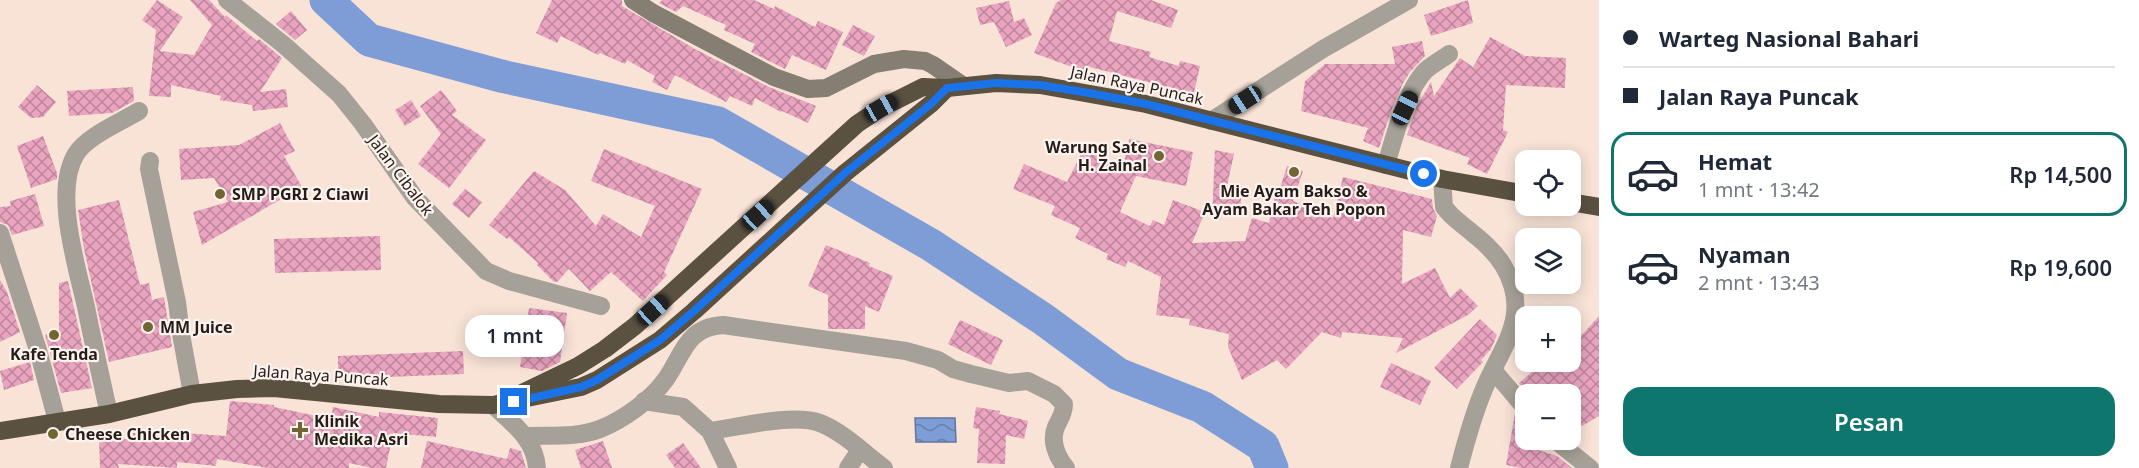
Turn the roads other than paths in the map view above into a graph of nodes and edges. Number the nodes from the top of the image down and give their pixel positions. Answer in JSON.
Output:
{"nodes":[{"id":1,"x":227,"y":0,"type":"edge"},
{"id":2,"x":633,"y":0,"type":"edge"},
{"id":3,"x":1409,"y":0,"type":"edge"},
{"id":4,"x":1449,"y":54,"type":"dead end"},
{"id":5,"x":955,"y":86,"type":"junction"},
{"id":6,"x":139,"y":111,"type":"dead end"},
{"id":7,"x":1211,"y":122,"type":"junction"},
{"id":8,"x":150,"y":161,"type":"dead end"},
{"id":9,"x":1386,"y":165,"type":"junction"},
{"id":10,"x":1442,"y":179,"type":"junction"},
{"id":11,"x":1515,"y":192,"type":"edge"},
{"id":12,"x":1581,"y":204,"type":"edge"},
{"id":13,"x":1599,"y":207,"type":"edge"},
{"id":14,"x":0,"y":233,"type":"edge"},
{"id":15,"x":602,"y":306,"type":"dead end"},
{"id":16,"x":1493,"y":370,"type":"junction"},
{"id":17,"x":192,"y":394,"type":"junction"},
{"id":18,"x":527,"y":394,"type":"junction"},
{"id":19,"x":1515,"y":397,"type":"edge"},
{"id":20,"x":644,"y":401,"type":"junction"},
{"id":21,"x":496,"y":405,"type":"junction"},
{"id":22,"x":109,"y":414,"type":"junction"},
{"id":23,"x":57,"y":421,"type":"junction"},
{"id":24,"x":0,"y":431,"type":"edge"},
{"id":25,"x":711,"y":431,"type":"junction"},
{"id":26,"x":526,"y":436,"type":"junction"},
{"id":27,"x":860,"y":450,"type":"junction"},
{"id":28,"x":1567,"y":450,"type":"edge"},
{"id":29,"x":537,"y":468,"type":"edge"},
{"id":30,"x":728,"y":468,"type":"edge"},
{"id":31,"x":849,"y":468,"type":"edge"},
{"id":32,"x":884,"y":468,"type":"edge"},
{"id":33,"x":1066,"y":468,"type":"edge"},
{"id":34,"x":1459,"y":468,"type":"edge"},
{"id":35,"x":1590,"y":468,"type":"edge"}],
"edges":[{"from":1,"to":15,"type":"street","name":"Jalan Cibalok"},
{"from":2,"to":5,"type":"main road"},
{"from":3,"to":7,"type":"street"},
{"from":4,"to":9,"type":"street"},
{"from":5,"to":7,"type":"highway","name":"Jalan Raya Puncak"},
{"from":5,"to":18,"type":"highway","name":"Jalan Raya Puncak"},
{"from":5,"to":18,"type":"highway","name":"Jalan Raya Puncak"},
{"from":6,"to":22,"type":"street"},
{"from":7,"to":9,"type":"highway","name":"Jalan Raya Puncak"},
{"from":8,"to":17,"type":"street"},
{"from":9,"to":10,"type":"highway","name":"Jalan Raya Puncak"},
{"from":10,"to":11,"type":"highway","name":"Jalan Raya Puncak"},
{"from":10,"to":16,"type":"street"},
{"from":12,"to":13,"type":"highway"},
{"from":14,"to":23,"type":"street"},
{"from":16,"to":19,"type":"street"},
{"from":16,"to":34,"type":"street"},
{"from":17,"to":21,"type":"highway","name":"Jalan Raya Puncak"},
{"from":17,"to":22,"type":"highway","name":"Jalan Raya Puncak"},
{"from":18,"to":21,"type":"highway","name":"Jalan Raya Puncak"},
{"from":20,"to":25,"type":"street"},
{"from":20,"to":26,"type":"street"},
{"from":20,"to":33,"type":"street"},
{"from":21,"to":26,"type":"street"},
{"from":22,"to":23,"type":"highway","name":"Jalan Raya Puncak"},
{"from":23,"to":24,"type":"highway","name":"Jalan Raya Puncak"},
{"from":25,"to":27,"type":"street"},
{"from":25,"to":30,"type":"street"},
{"from":26,"to":29,"type":"street"},
{"from":27,"to":31,"type":"street"},
{"from":27,"to":32,"type":"street"},
{"from":28,"to":35,"type":"street"}]}
